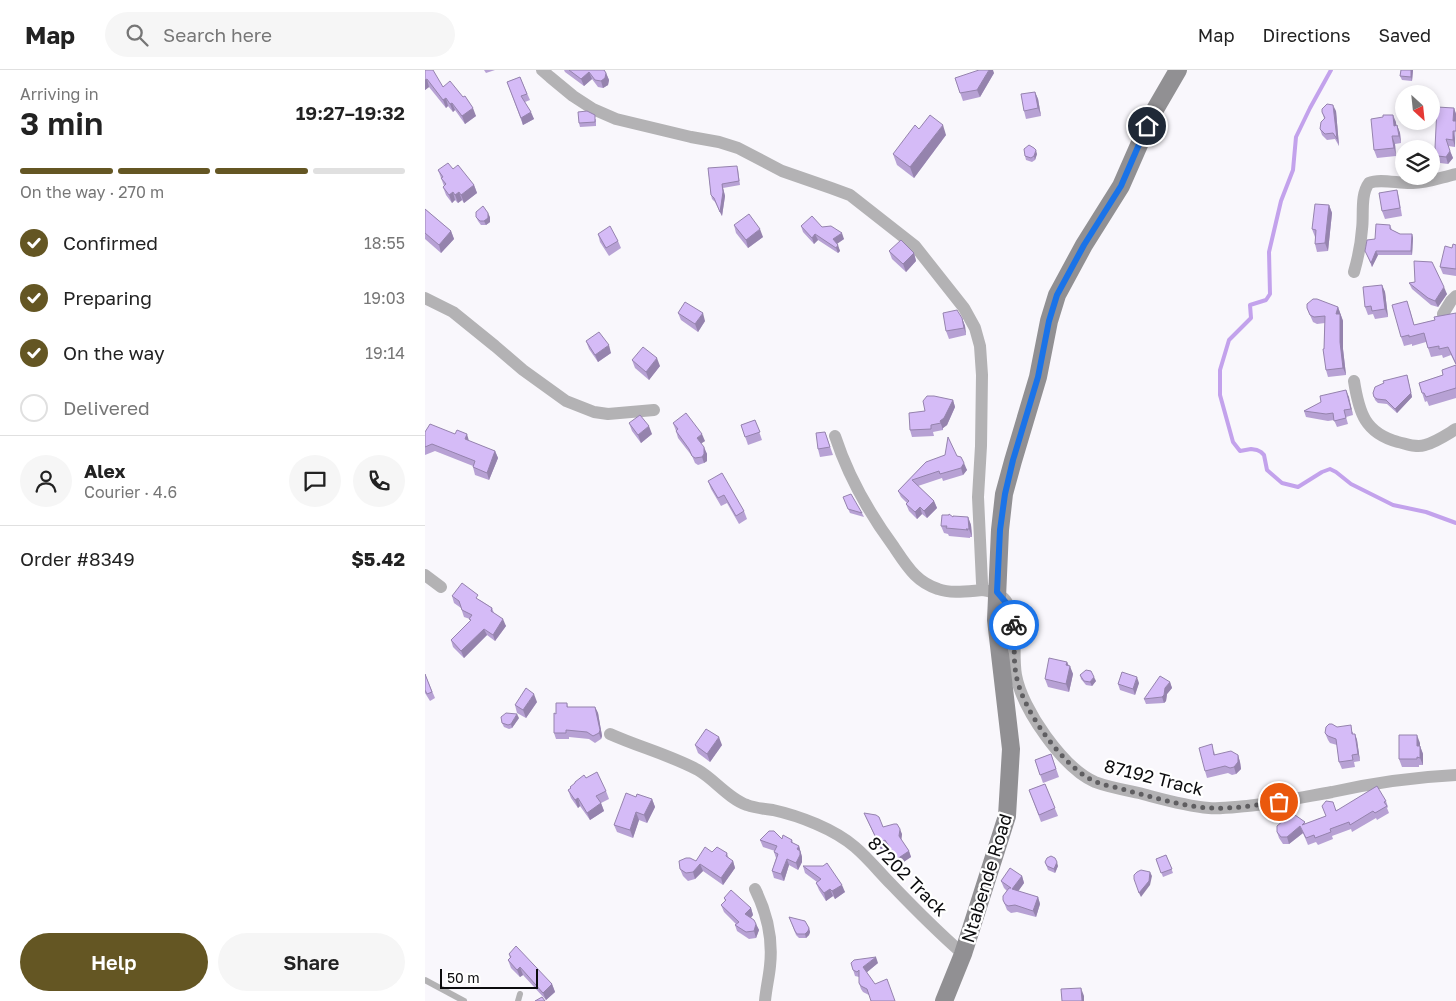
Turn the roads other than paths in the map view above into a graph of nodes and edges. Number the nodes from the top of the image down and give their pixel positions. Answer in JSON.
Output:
{"nodes":[{"id":1,"x":542,"y":70,"type":"edge"},
{"id":2,"x":1178,"y":70,"type":"edge"},
{"id":3,"x":1456,"y":174,"type":"edge"},
{"id":4,"x":1354,"y":272,"type":"dead end"},
{"id":5,"x":1456,"y":296,"type":"edge"},
{"id":6,"x":425,"y":298,"type":"edge"},
{"id":7,"x":1443,"y":314,"type":"edge"},
{"id":8,"x":1354,"y":381,"type":"dead end"},
{"id":9,"x":654,"y":410,"type":"dead end"},
{"id":10,"x":1456,"y":429,"type":"edge"},
{"id":11,"x":835,"y":436,"type":"dead end"},
{"id":12,"x":425,"y":575,"type":"edge"},
{"id":13,"x":441,"y":587,"type":"dead end"},
{"id":14,"x":990,"y":591,"type":"junction"},
{"id":15,"x":611,"y":734,"type":"dead end"},
{"id":16,"x":1456,"y":775,"type":"edge"},
{"id":17,"x":755,"y":888,"type":"dead end"},
{"id":18,"x":963,"y":954,"type":"junction"},
{"id":19,"x":425,"y":980,"type":"edge"},
{"id":20,"x":464,"y":1001,"type":"edge"},
{"id":21,"x":765,"y":1001,"type":"edge"},
{"id":22,"x":944,"y":1001,"type":"edge"}],
"edges":[{"from":1,"to":14,"type":"street"},
{"from":2,"to":14,"type":"street","name":"Ntabende Road"},
{"from":3,"to":4,"type":"street"},
{"from":5,"to":7,"type":"street"},
{"from":6,"to":9,"type":"street"},
{"from":8,"to":10,"type":"street"},
{"from":11,"to":14,"type":"street"},
{"from":12,"to":13,"type":"street"},
{"from":14,"to":16,"type":"street","name":"87192 Track"},
{"from":14,"to":18,"type":"street","name":"Ntabende Road"},
{"from":15,"to":18,"type":"street","name":"87202 Track"},
{"from":17,"to":21,"type":"street"},
{"from":18,"to":22,"type":"street","name":"Ntabende Road"},
{"from":19,"to":20,"type":"lane"}]}
